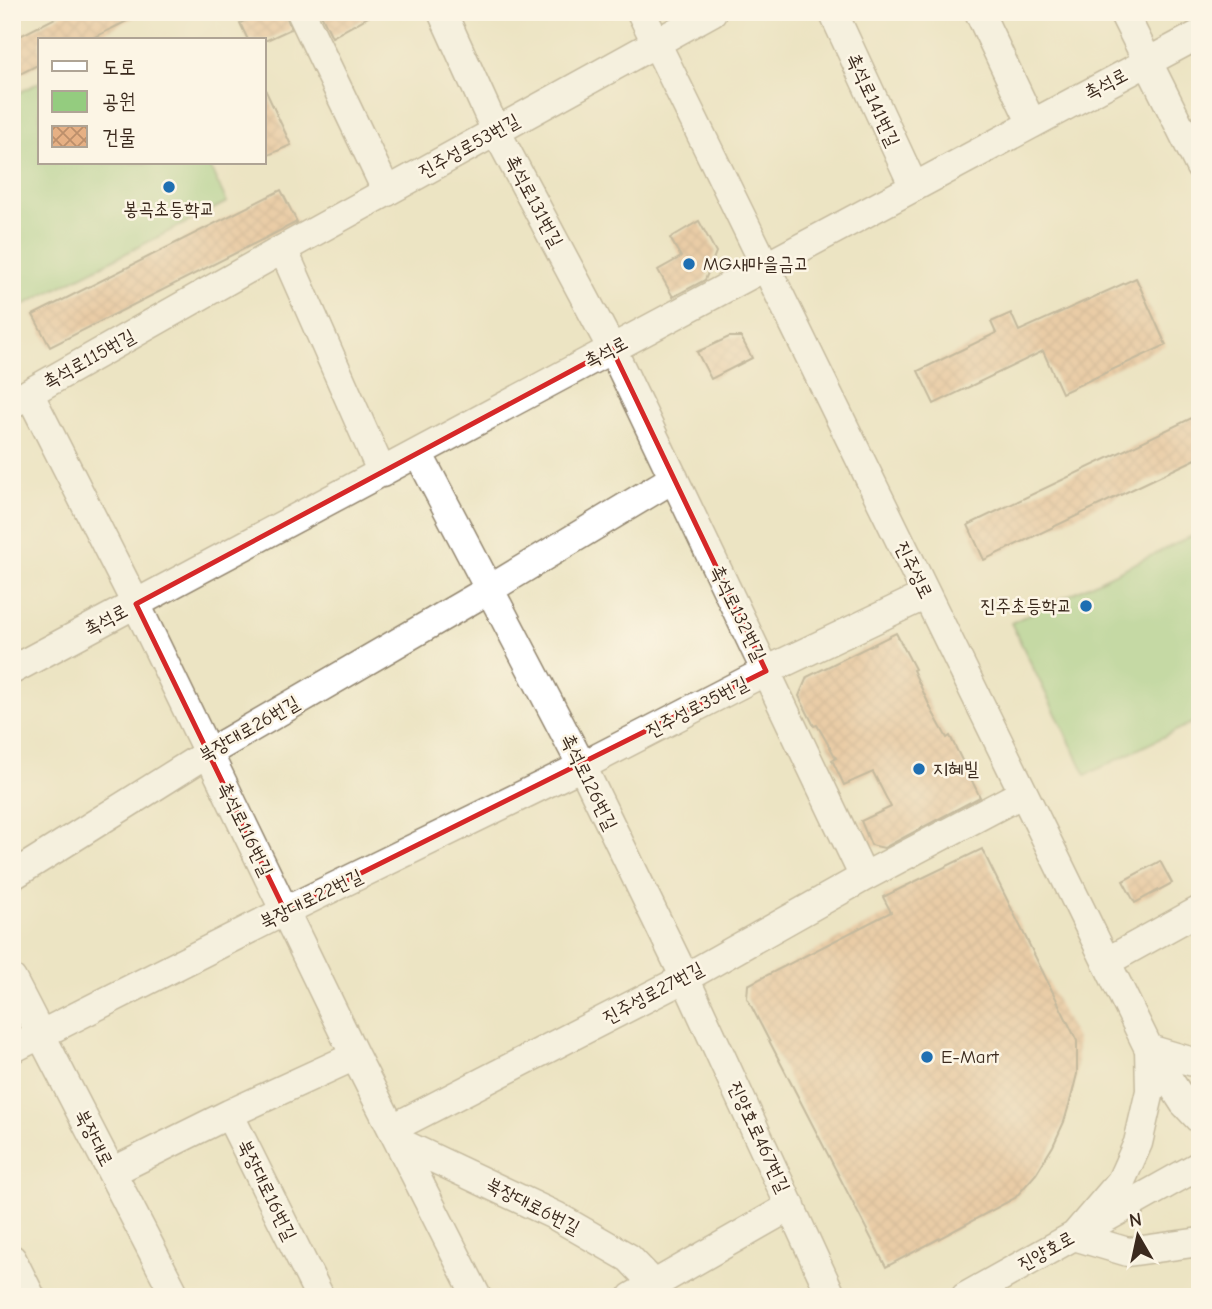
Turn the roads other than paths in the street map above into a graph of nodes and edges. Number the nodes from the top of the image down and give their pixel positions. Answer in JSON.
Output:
{"nodes":[{"id":1,"x":302,"y":12,"type":"edge"},
{"id":2,"x":442,"y":12,"type":"edge"},
{"id":3,"x":641,"y":12,"type":"edge"},
{"id":4,"x":712,"y":12,"type":"edge"},
{"id":5,"x":833,"y":12,"type":"edge"},
{"id":6,"x":979,"y":12,"type":"edge"},
{"id":7,"x":1123,"y":12,"type":"edge"},
{"id":8,"x":1200,"y":34,"type":"edge"},
{"id":9,"x":656,"y":42,"type":"junction"},
{"id":10,"x":1148,"y":62,"type":"junction"},
{"id":11,"x":1032,"y":124,"type":"junction"},
{"id":12,"x":496,"y":131,"type":"junction"},
{"id":13,"x":1200,"y":167,"type":"edge"},
{"id":14,"x":914,"y":187,"type":"junction"},
{"id":15,"x":387,"y":191,"type":"junction"},
{"id":16,"x":283,"y":249,"type":"junction"},
{"id":17,"x":766,"y":267,"type":"junction"},
{"id":18,"x":612,"y":349,"type":"junction"},
{"id":19,"x":21,"y":399,"type":"edge"},
{"id":20,"x":418,"y":453,"type":"junction"},
{"id":21,"x":382,"y":472,"type":"junction"},
{"id":22,"x":674,"y":478,"type":"junction"},
{"id":23,"x":490,"y":589,"type":"junction"},
{"id":24,"x":926,"y":594,"type":"junction"},
{"id":25,"x":136,"y":604,"type":"junction"},
{"id":26,"x":12,"y":670,"type":"edge"},
{"id":27,"x":766,"y":671,"type":"junction"},
{"id":28,"x":208,"y":753,"type":"junction"},
{"id":29,"x":582,"y":765,"type":"junction"},
{"id":30,"x":1023,"y":793,"type":"junction"},
{"id":31,"x":12,"y":876,"type":"edge"},
{"id":32,"x":864,"y":877,"type":"junction"},
{"id":33,"x":1200,"y":910,"type":"edge"},
{"id":34,"x":285,"y":911,"type":"junction"},
{"id":35,"x":1106,"y":962,"type":"junction"},
{"id":36,"x":685,"y":978,"type":"junction"},
{"id":37,"x":12,"y":979,"type":"edge"},
{"id":38,"x":41,"y":1034,"type":"junction"},
{"id":39,"x":12,"y":1049,"type":"edge"},
{"id":40,"x":1149,"y":1049,"type":"junction"},
{"id":41,"x":355,"y":1056,"type":"junction"},
{"id":42,"x":1200,"y":1064,"type":"edge"},
{"id":43,"x":229,"y":1114,"type":"junction"},
{"id":44,"x":1200,"y":1120,"type":"edge"},
{"id":45,"x":397,"y":1136,"type":"junction"},
{"id":46,"x":1200,"y":1165,"type":"edge"},
{"id":47,"x":111,"y":1172,"type":"junction"},
{"id":48,"x":791,"y":1206,"type":"junction"},
{"id":49,"x":1074,"y":1236,"type":"junction"},
{"id":50,"x":1200,"y":1242,"type":"edge"},
{"id":51,"x":12,"y":1259,"type":"edge"},
{"id":52,"x":642,"y":1293,"type":"edge"},
{"id":53,"x":31,"y":1297,"type":"edge"},
{"id":54,"x":176,"y":1297,"type":"edge"},
{"id":55,"x":320,"y":1297,"type":"edge"},
{"id":56,"x":477,"y":1297,"type":"edge"},
{"id":57,"x":832,"y":1297,"type":"edge"},
{"id":58,"x":965,"y":1297,"type":"edge"}],
"edges":[{"from":1,"to":15,"type":"street"},
{"from":2,"to":12,"type":"street","name":"촉석로131번길"},
{"from":3,"to":9,"type":"street","name":"진주성로"},
{"from":4,"to":9,"type":"street","name":"진주성로53번길"},
{"from":5,"to":14,"type":"street","name":"촉석로141번길"},
{"from":6,"to":11,"type":"street"},
{"from":7,"to":10,"type":"street"},
{"from":8,"to":10,"type":"street","name":"촉석로"},
{"from":9,"to":12,"type":"street","name":"진주성로53번길"},
{"from":9,"to":17,"type":"street","name":"진주성로"},
{"from":10,"to":11,"type":"street","name":"촉석로"},
{"from":10,"to":13,"type":"street"},
{"from":11,"to":14,"type":"street","name":"촉석로"},
{"from":12,"to":15,"type":"street","name":"진주성로53번길"},
{"from":12,"to":18,"type":"street","name":"촉석로131번길"},
{"from":14,"to":17,"type":"street","name":"촉석로"},
{"from":15,"to":16,"type":"street","name":"진주성로53번길"},
{"from":16,"to":19,"type":"street","name":"촉석로115번길"},
{"from":16,"to":21,"type":"street"},
{"from":17,"to":18,"type":"street","name":"촉석로"},
{"from":17,"to":24,"type":"street","name":"진주성로"},
{"from":18,"to":20,"type":"street","name":"촉석로"},
{"from":18,"to":22,"type":"street","name":"촉석로132번길"},
{"from":19,"to":25,"type":"street","name":"촉석로115번길"},
{"from":20,"to":21,"type":"street","name":"촉석로"},
{"from":20,"to":23,"type":"street","name":"촉석로126번길"},
{"from":21,"to":25,"type":"street","name":"촉석로"},
{"from":22,"to":23,"type":"street"},
{"from":22,"to":27,"type":"street","name":"촉석로132번길"},
{"from":23,"to":28,"type":"street","name":"북장대로26번길"},
{"from":23,"to":29,"type":"street","name":"촉석로126번길"},
{"from":24,"to":27,"type":"street","name":"진주성로35번길"},
{"from":24,"to":30,"type":"street","name":"진주성로"},
{"from":25,"to":26,"type":"street","name":"촉석로"},
{"from":25,"to":28,"type":"street","name":"촉석로116번길"},
{"from":27,"to":29,"type":"street","name":"진주성로35번길"},
{"from":27,"to":32,"type":"street","name":"촉석로132번길"},
{"from":28,"to":31,"type":"street","name":"북장대로26번길"},
{"from":28,"to":34,"type":"street","name":"촉석로116번길"},
{"from":29,"to":34,"type":"street","name":"북장대로22번길"},
{"from":29,"to":36,"type":"street","name":"촉석로126번길"},
{"from":30,"to":32,"type":"street","name":"진주성로27번길"},
{"from":30,"to":35,"type":"street","name":"진주성로"},
{"from":32,"to":36,"type":"street","name":"진주성로27번길"},
{"from":33,"to":35,"type":"street"},
{"from":34,"to":38,"type":"street","name":"북장대로22번길"},
{"from":34,"to":41,"type":"street","name":"촉석로116번길"},
{"from":35,"to":40,"type":"street","name":"진주성로"},
{"from":36,"to":45,"type":"street","name":"진주성로27번길"},
{"from":36,"to":48,"type":"street","name":"진양호로467번길"},
{"from":37,"to":38,"type":"street","name":"북장대로"},
{"from":38,"to":39,"type":"street","name":"북장대로22번길"},
{"from":38,"to":47,"type":"street","name":"북장대로"},
{"from":40,"to":42,"type":"street"},
{"from":40,"to":44,"type":"street","name":"진주성로"},
{"from":40,"to":49,"type":"street"},
{"from":41,"to":43,"type":"street"},
{"from":41,"to":45,"type":"street","name":"촉석로116번길"},
{"from":43,"to":47,"type":"street"},
{"from":43,"to":55,"type":"street","name":"북장대로16번길"},
{"from":45,"to":52,"type":"street","name":"북장대로6번길"},
{"from":45,"to":56,"type":"street"},
{"from":46,"to":49,"type":"street","name":"진양호로"},
{"from":47,"to":54,"type":"street","name":"북장대로"},
{"from":48,"to":52,"type":"street","name":"북장대로6번길"},
{"from":48,"to":57,"type":"street","name":"진양호로467번길"},
{"from":49,"to":50,"type":"street"},
{"from":49,"to":58,"type":"street","name":"진양호로"},
{"from":51,"to":53,"type":"street"}]}
